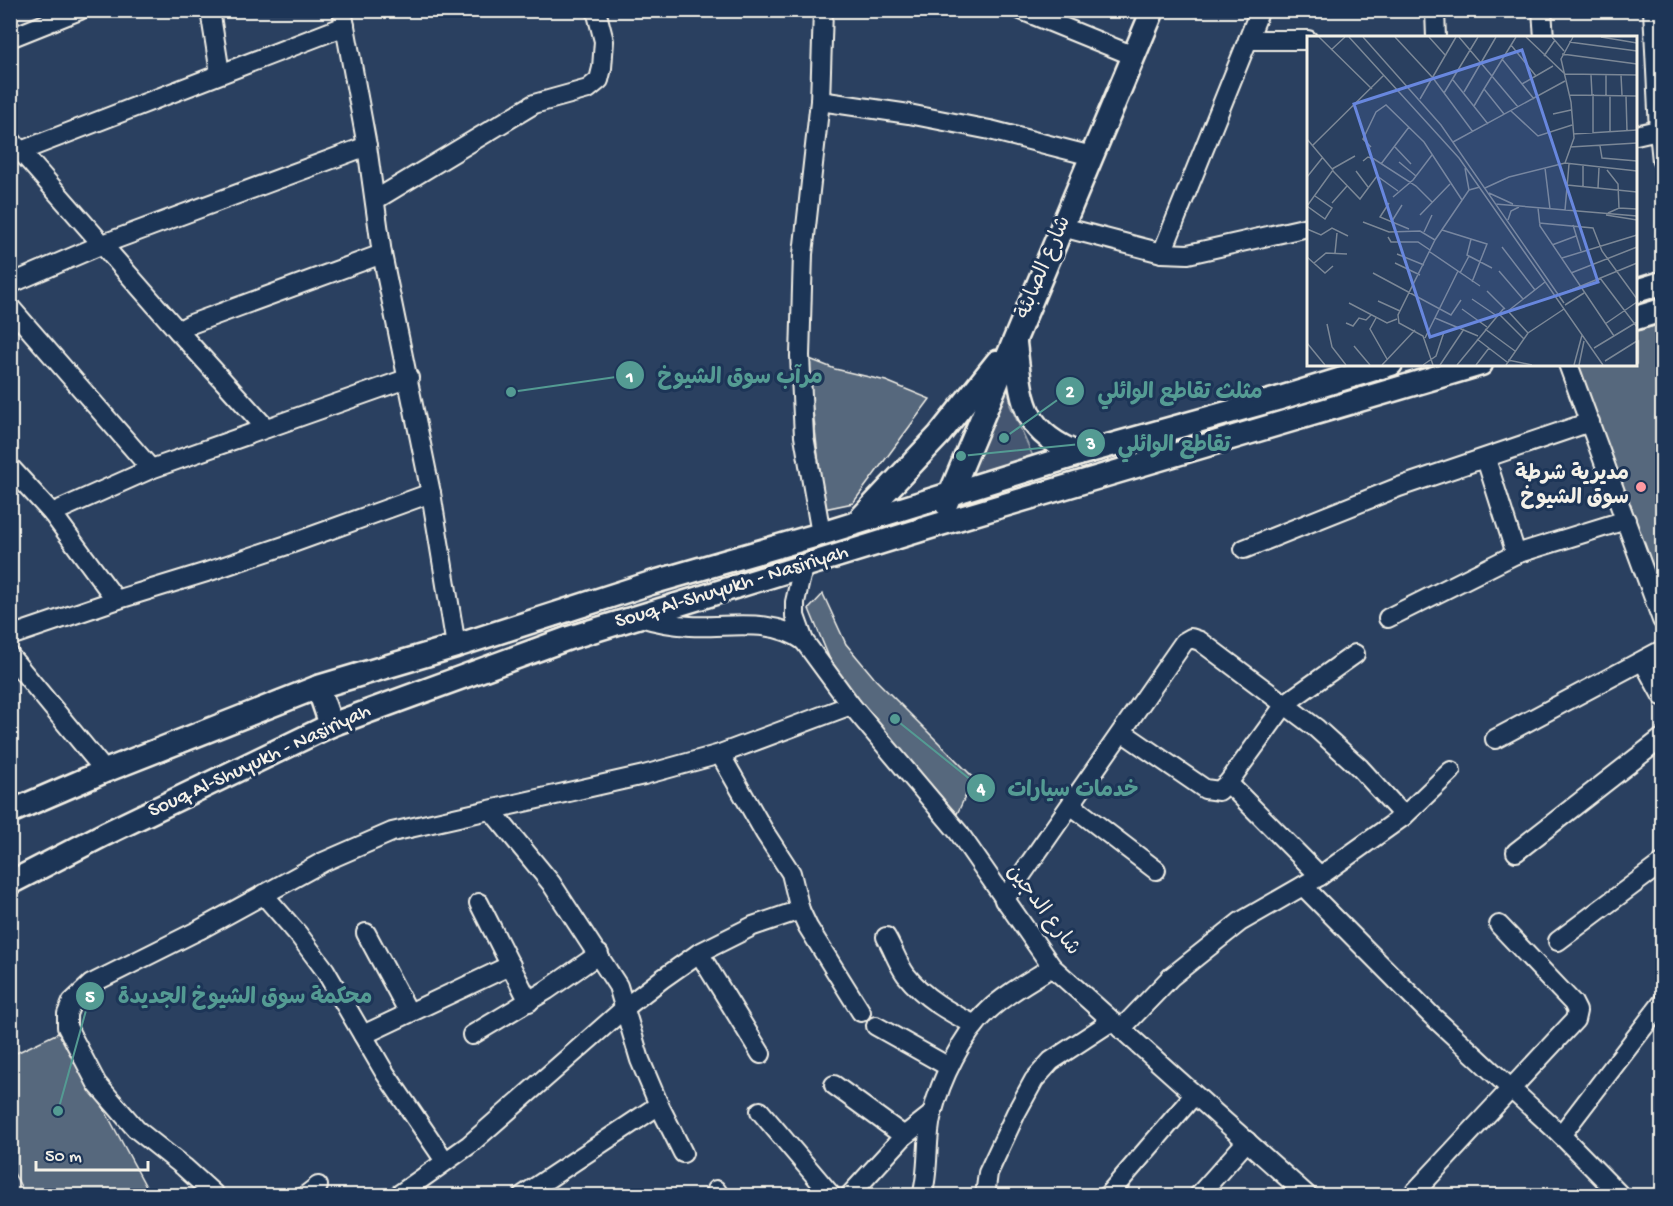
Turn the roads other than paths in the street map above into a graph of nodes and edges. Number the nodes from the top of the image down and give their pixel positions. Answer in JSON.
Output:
{"nodes":[{"id":1,"x":80,"y":10,"type":"edge"},
{"id":2,"x":210,"y":10,"type":"edge"},
{"id":3,"x":596,"y":10,"type":"edge"},
{"id":4,"x":823,"y":10,"type":"edge"},
{"id":5,"x":1021,"y":10,"type":"edge"},
{"id":6,"x":1154,"y":10,"type":"edge"},
{"id":7,"x":1260,"y":10,"type":"edge"},
{"id":8,"x":1435,"y":10,"type":"edge"},
{"id":9,"x":1542,"y":10,"type":"edge"},
{"id":10,"x":1653,"y":10,"type":"edge"},
{"id":11,"x":344,"y":18,"type":"edge"},
{"id":12,"x":1436,"y":36,"type":"edge"},
{"id":13,"x":1544,"y":36,"type":"edge"},
{"id":14,"x":10,"y":38,"type":"edge"},
{"id":15,"x":1248,"y":40,"type":"junction"},
{"id":16,"x":1307,"y":40,"type":"edge"},
{"id":17,"x":1134,"y":56,"type":"junction"},
{"id":18,"x":220,"y":73,"type":"junction"},
{"id":19,"x":820,"y":101,"type":"junction"},
{"id":20,"x":1661,"y":130,"type":"edge"},
{"id":21,"x":1637,"y":135,"type":"edge"},
{"id":22,"x":16,"y":145,"type":"edge"},
{"id":23,"x":367,"y":146,"type":"junction"},
{"id":24,"x":1092,"y":156,"type":"junction"},
{"id":25,"x":1662,"y":161,"type":"edge"},
{"id":26,"x":375,"y":200,"type":"junction"},
{"id":27,"x":1062,"y":227,"type":"junction"},
{"id":28,"x":1307,"y":227,"type":"edge"},
{"id":29,"x":103,"y":244,"type":"junction"},
{"id":30,"x":382,"y":254,"type":"junction"},
{"id":31,"x":1162,"y":254,"type":"junction"},
{"id":32,"x":1662,"y":283,"type":"edge"},
{"id":33,"x":10,"y":284,"type":"edge"},
{"id":34,"x":1637,"y":290,"type":"edge"},
{"id":35,"x":10,"y":307,"type":"edge"},
{"id":36,"x":1662,"y":310,"type":"edge"},
{"id":37,"x":1637,"y":317,"type":"edge"},
{"id":38,"x":178,"y":331,"type":"junction"},
{"id":39,"x":1015,"y":340,"type":"junction"},
{"id":40,"x":1384,"y":366,"type":"edge"},
{"id":41,"x":1474,"y":366,"type":"edge"},
{"id":42,"x":1569,"y":366,"type":"edge"},
{"id":43,"x":409,"y":378,"type":"junction"},
{"id":44,"x":1590,"y":422,"type":"junction"},
{"id":45,"x":266,"y":428,"type":"junction"},
{"id":46,"x":1079,"y":454,"type":"junction"},
{"id":47,"x":1486,"y":459,"type":"junction"},
{"id":48,"x":10,"y":467,"type":"edge"},
{"id":49,"x":151,"y":469,"type":"junction"},
{"id":50,"x":431,"y":493,"type":"junction"},
{"id":51,"x":950,"y":495,"type":"junction"},
{"id":52,"x":52,"y":513,"type":"junction"},
{"id":53,"x":1626,"y":520,"type":"junction"},
{"id":54,"x":856,"y":523,"type":"junction"},
{"id":55,"x":937,"y":525,"type":"junction"},
{"id":56,"x":821,"y":534,"type":"junction"},
{"id":57,"x":1244,"y":549,"type":"dead end"},
{"id":58,"x":1516,"y":554,"type":"junction"},
{"id":59,"x":807,"y":564,"type":"junction"},
{"id":60,"x":116,"y":600,"type":"junction"},
{"id":61,"x":640,"y":617,"type":"junction"},
{"id":62,"x":1388,"y":618,"type":"dead end"},
{"id":63,"x":1662,"y":620,"type":"edge"},
{"id":64,"x":10,"y":636,"type":"edge"},
{"id":65,"x":804,"y":641,"type":"junction"},
{"id":66,"x":456,"y":646,"type":"junction"},
{"id":67,"x":1662,"y":650,"type":"edge"},
{"id":68,"x":1355,"y":654,"type":"dead end"},
{"id":69,"x":10,"y":656,"type":"edge"},
{"id":70,"x":1643,"y":661,"type":"junction"},
{"id":71,"x":318,"y":687,"type":"junction"},
{"id":72,"x":1662,"y":696,"type":"edge"},
{"id":73,"x":1286,"y":703,"type":"junction"},
{"id":74,"x":851,"y":705,"type":"junction"},
{"id":75,"x":331,"y":725,"type":"junction"},
{"id":76,"x":1122,"y":732,"type":"junction"},
{"id":77,"x":1662,"y":738,"type":"edge"},
{"id":78,"x":1495,"y":740,"type":"dead end"},
{"id":79,"x":720,"y":754,"type":"junction"},
{"id":80,"x":105,"y":771,"type":"junction"},
{"id":81,"x":1451,"y":771,"type":"dead end"},
{"id":82,"x":1227,"y":783,"type":"junction"},
{"id":83,"x":1071,"y":805,"type":"junction"},
{"id":84,"x":491,"y":810,"type":"junction"},
{"id":85,"x":10,"y":812,"type":"edge"},
{"id":86,"x":1404,"y":816,"type":"junction"},
{"id":87,"x":1516,"y":852,"type":"dead end"},
{"id":88,"x":1662,"y":863,"type":"edge"},
{"id":89,"x":1156,"y":870,"type":"dead end"},
{"id":90,"x":1320,"y":876,"type":"junction"},
{"id":91,"x":10,"y":883,"type":"edge"},
{"id":92,"x":1303,"y":886,"type":"junction"},
{"id":93,"x":263,"y":894,"type":"junction"},
{"id":94,"x":1004,"y":900,"type":"junction"},
{"id":95,"x":479,"y":903,"type":"dead end"},
{"id":96,"x":800,"y":910,"type":"junction"},
{"id":97,"x":1499,"y":925,"type":"dead end"},
{"id":98,"x":366,"y":933,"type":"dead end"},
{"id":99,"x":886,"y":937,"type":"dead end"},
{"id":100,"x":1558,"y":941,"type":"dead end"},
{"id":101,"x":699,"y":953,"type":"junction"},
{"id":102,"x":599,"y":954,"type":"junction"},
{"id":103,"x":511,"y":965,"type":"junction"},
{"id":104,"x":1052,"y":967,"type":"junction"},
{"id":105,"x":529,"y":1002,"type":"junction"},
{"id":106,"x":1662,"y":1003,"type":"edge"},
{"id":107,"x":626,"y":1007,"type":"junction"},
{"id":108,"x":861,"y":1011,"type":"dead end"},
{"id":109,"x":409,"y":1013,"type":"junction"},
{"id":110,"x":975,"y":1025,"type":"junction"},
{"id":111,"x":1117,"y":1025,"type":"junction"},
{"id":112,"x":876,"y":1026,"type":"dead end"},
{"id":113,"x":363,"y":1035,"type":"junction"},
{"id":114,"x":472,"y":1035,"type":"dead end"},
{"id":115,"x":761,"y":1054,"type":"dead end"},
{"id":116,"x":949,"y":1067,"type":"junction"},
{"id":117,"x":834,"y":1085,"type":"dead end"},
{"id":118,"x":1509,"y":1088,"type":"junction"},
{"id":119,"x":1194,"y":1095,"type":"junction"},
{"id":120,"x":659,"y":1105,"type":"junction"},
{"id":121,"x":760,"y":1111,"type":"dead end"},
{"id":122,"x":932,"y":1114,"type":"junction"},
{"id":123,"x":904,"y":1136,"type":"junction"},
{"id":124,"x":1561,"y":1136,"type":"junction"},
{"id":125,"x":1247,"y":1141,"type":"junction"},
{"id":126,"x":683,"y":1153,"type":"dead end"},
{"id":127,"x":446,"y":1161,"type":"junction"},
{"id":128,"x":216,"y":1196,"type":"edge"},
{"id":129,"x":397,"y":1196,"type":"edge"},
{"id":130,"x":522,"y":1196,"type":"edge"},
{"id":131,"x":832,"y":1196,"type":"edge"},
{"id":132,"x":849,"y":1196,"type":"edge"},
{"id":133,"x":922,"y":1196,"type":"edge"},
{"id":134,"x":985,"y":1196,"type":"edge"},
{"id":135,"x":1107,"y":1196,"type":"edge"},
{"id":136,"x":1198,"y":1196,"type":"edge"},
{"id":137,"x":1308,"y":1196,"type":"edge"},
{"id":138,"x":1411,"y":1196,"type":"edge"},
{"id":139,"x":1621,"y":1196,"type":"edge"}],
"edges":[{"from":1,"to":14,"type":"street"},
{"from":2,"to":18,"type":"street"},
{"from":3,"to":26,"type":"street"},
{"from":4,"to":19,"type":"street"},
{"from":5,"to":17,"type":"street"},
{"from":6,"to":17,"type":"main road","name":"شارع الصابئة"},
{"from":7,"to":15,"type":"street"},
{"from":8,"to":12,"type":"street"},
{"from":9,"to":13,"type":"street"},
{"from":10,"to":20,"type":"street"},
{"from":11,"to":18,"type":"street"},
{"from":11,"to":23,"type":"street"},
{"from":15,"to":16,"type":"street"},
{"from":15,"to":31,"type":"street"},
{"from":17,"to":24,"type":"main road","name":"شارع الصابئة"},
{"from":18,"to":22,"type":"street"},
{"from":19,"to":24,"type":"street"},
{"from":19,"to":56,"type":"street"},
{"from":20,"to":21,"type":"street"},
{"from":20,"to":25,"type":"street"},
{"from":22,"to":29,"type":"street"},
{"from":23,"to":26,"type":"street"},
{"from":23,"to":29,"type":"street"},
{"from":24,"to":27,"type":"main road","name":"شارع الصابئة"},
{"from":26,"to":30,"type":"street"},
{"from":27,"to":31,"type":"street"},
{"from":27,"to":39,"type":"main road","name":"شارع الصابئة"},
{"from":28,"to":31,"type":"street"},
{"from":29,"to":33,"type":"street"},
{"from":29,"to":38,"type":"street"},
{"from":30,"to":38,"type":"street"},
{"from":30,"to":43,"type":"street"},
{"from":32,"to":34,"type":"main road"},
{"from":35,"to":49,"type":"street"},
{"from":36,"to":37,"type":"main road"},
{"from":38,"to":45,"type":"street"},
{"from":39,"to":46,"type":"main road"},
{"from":39,"to":51,"type":"main road","name":"شارع الصابئة"},
{"from":39,"to":54,"type":"main road"},
{"from":40,"to":46,"type":"main road","name":"Souq Al-Shuyukh - Nasiriyah"},
{"from":41,"to":55,"type":"main road","name":"Souq Al-Shuyukh - Nasiriyah"},
{"from":42,"to":44,"type":"street"},
{"from":43,"to":45,"type":"street"},
{"from":43,"to":50,"type":"street"},
{"from":44,"to":47,"type":"street"},
{"from":44,"to":53,"type":"street"},
{"from":45,"to":49,"type":"street"},
{"from":46,"to":51,"type":"main road","name":"Souq Al-Shuyukh - Nasiriyah"},
{"from":47,"to":57,"type":"street"},
{"from":47,"to":58,"type":"street"},
{"from":48,"to":52,"type":"street"},
{"from":49,"to":52,"type":"street"},
{"from":50,"to":60,"type":"street"},
{"from":50,"to":66,"type":"street"},
{"from":51,"to":54,"type":"main road","name":"Souq Al-Shuyukh - Nasiriyah"},
{"from":51,"to":55,"type":"main road","name":"شارع الصابئة"},
{"from":52,"to":60,"type":"street"},
{"from":53,"to":58,"type":"street"},
{"from":53,"to":63,"type":"street"},
{"from":54,"to":56,"type":"main road","name":"Souq Al-Shuyukh - Nasiriyah"},
{"from":55,"to":59,"type":"main road","name":"Souq Al-Shuyukh - Nasiriyah"},
{"from":56,"to":66,"type":"main road","name":"Souq Al-Shuyukh - Nasiriyah"},
{"from":58,"to":62,"type":"street"},
{"from":59,"to":61,"type":"main road","name":"Souq Al-Shuyukh - Nasiriyah"},
{"from":59,"to":65,"type":"street","name":"شارع الدجين"},
{"from":60,"to":64,"type":"street"},
{"from":61,"to":65,"type":"street","name":"شارع الدجين"},
{"from":61,"to":75,"type":"main road","name":"Souq Al-Shuyukh - Nasiriyah"},
{"from":65,"to":74,"type":"street","name":"شارع الدجين"},
{"from":66,"to":71,"type":"main road","name":"Souq Al-Shuyukh - Nasiriyah"},
{"from":67,"to":70,"type":"street"},
{"from":68,"to":73,"type":"street"},
{"from":69,"to":80,"type":"street"},
{"from":70,"to":72,"type":"street"},
{"from":70,"to":78,"type":"street"},
{"from":71,"to":75,"type":"main road"},
{"from":71,"to":80,"type":"main road","name":"Souq Al-Shuyukh - Nasiriyah"},
{"from":73,"to":76,"type":"street"},
{"from":73,"to":82,"type":"street"},
{"from":73,"to":86,"type":"street"},
{"from":74,"to":79,"type":"street"},
{"from":74,"to":94,"type":"street","name":"شارع الدجين"},
{"from":75,"to":91,"type":"main road","name":"Souq Al-Shuyukh - Nasiriyah"},
{"from":76,"to":82,"type":"street"},
{"from":76,"to":83,"type":"street"},
{"from":77,"to":87,"type":"street"},
{"from":79,"to":84,"type":"street"},
{"from":79,"to":96,"type":"street"},
{"from":80,"to":85,"type":"main road","name":"Souq Al-Shuyukh - Nasiriyah"},
{"from":81,"to":86,"type":"street"},
{"from":82,"to":90,"type":"street"},
{"from":83,"to":89,"type":"street"},
{"from":83,"to":94,"type":"street"},
{"from":84,"to":93,"type":"street"},
{"from":84,"to":102,"type":"street"},
{"from":86,"to":90,"type":"street"},
{"from":88,"to":100,"type":"street"},
{"from":90,"to":92,"type":"street"},
{"from":92,"to":111,"type":"street"},
{"from":92,"to":118,"type":"street"},
{"from":93,"to":113,"type":"street"},
{"from":93,"to":128,"type":"street"},
{"from":94,"to":104,"type":"street","name":"شارع الدجين"},
{"from":95,"to":103,"type":"street"},
{"from":96,"to":101,"type":"street"},
{"from":96,"to":108,"type":"street"},
{"from":97,"to":118,"type":"street"},
{"from":98,"to":109,"type":"street"},
{"from":99,"to":110,"type":"street"},
{"from":101,"to":107,"type":"street"},
{"from":101,"to":115,"type":"street"},
{"from":102,"to":105,"type":"street"},
{"from":102,"to":107,"type":"street"},
{"from":103,"to":105,"type":"street"},
{"from":103,"to":109,"type":"street"},
{"from":104,"to":110,"type":"street"},
{"from":104,"to":111,"type":"street","name":"شارع الدجين"},
{"from":105,"to":114,"type":"street"},
{"from":106,"to":124,"type":"street"},
{"from":107,"to":120,"type":"street"},
{"from":107,"to":127,"type":"street"},
{"from":109,"to":113,"type":"street"},
{"from":110,"to":116,"type":"street"},
{"from":111,"to":119,"type":"street","name":"شارع الدجين"},
{"from":111,"to":134,"type":"street"},
{"from":112,"to":116,"type":"street"},
{"from":113,"to":127,"type":"street"},
{"from":116,"to":122,"type":"street"},
{"from":117,"to":123,"type":"street"},
{"from":118,"to":124,"type":"street"},
{"from":118,"to":138,"type":"street"},
{"from":119,"to":125,"type":"street","name":"شارع الدجين"},
{"from":119,"to":135,"type":"street"},
{"from":120,"to":126,"type":"street"},
{"from":120,"to":130,"type":"street"},
{"from":121,"to":131,"type":"street"},
{"from":122,"to":123,"type":"street"},
{"from":122,"to":133,"type":"street"},
{"from":123,"to":132,"type":"street"},
{"from":124,"to":139,"type":"street"},
{"from":125,"to":136,"type":"street"},
{"from":125,"to":137,"type":"street","name":"شارع الدجين"},
{"from":127,"to":129,"type":"street"}]}
